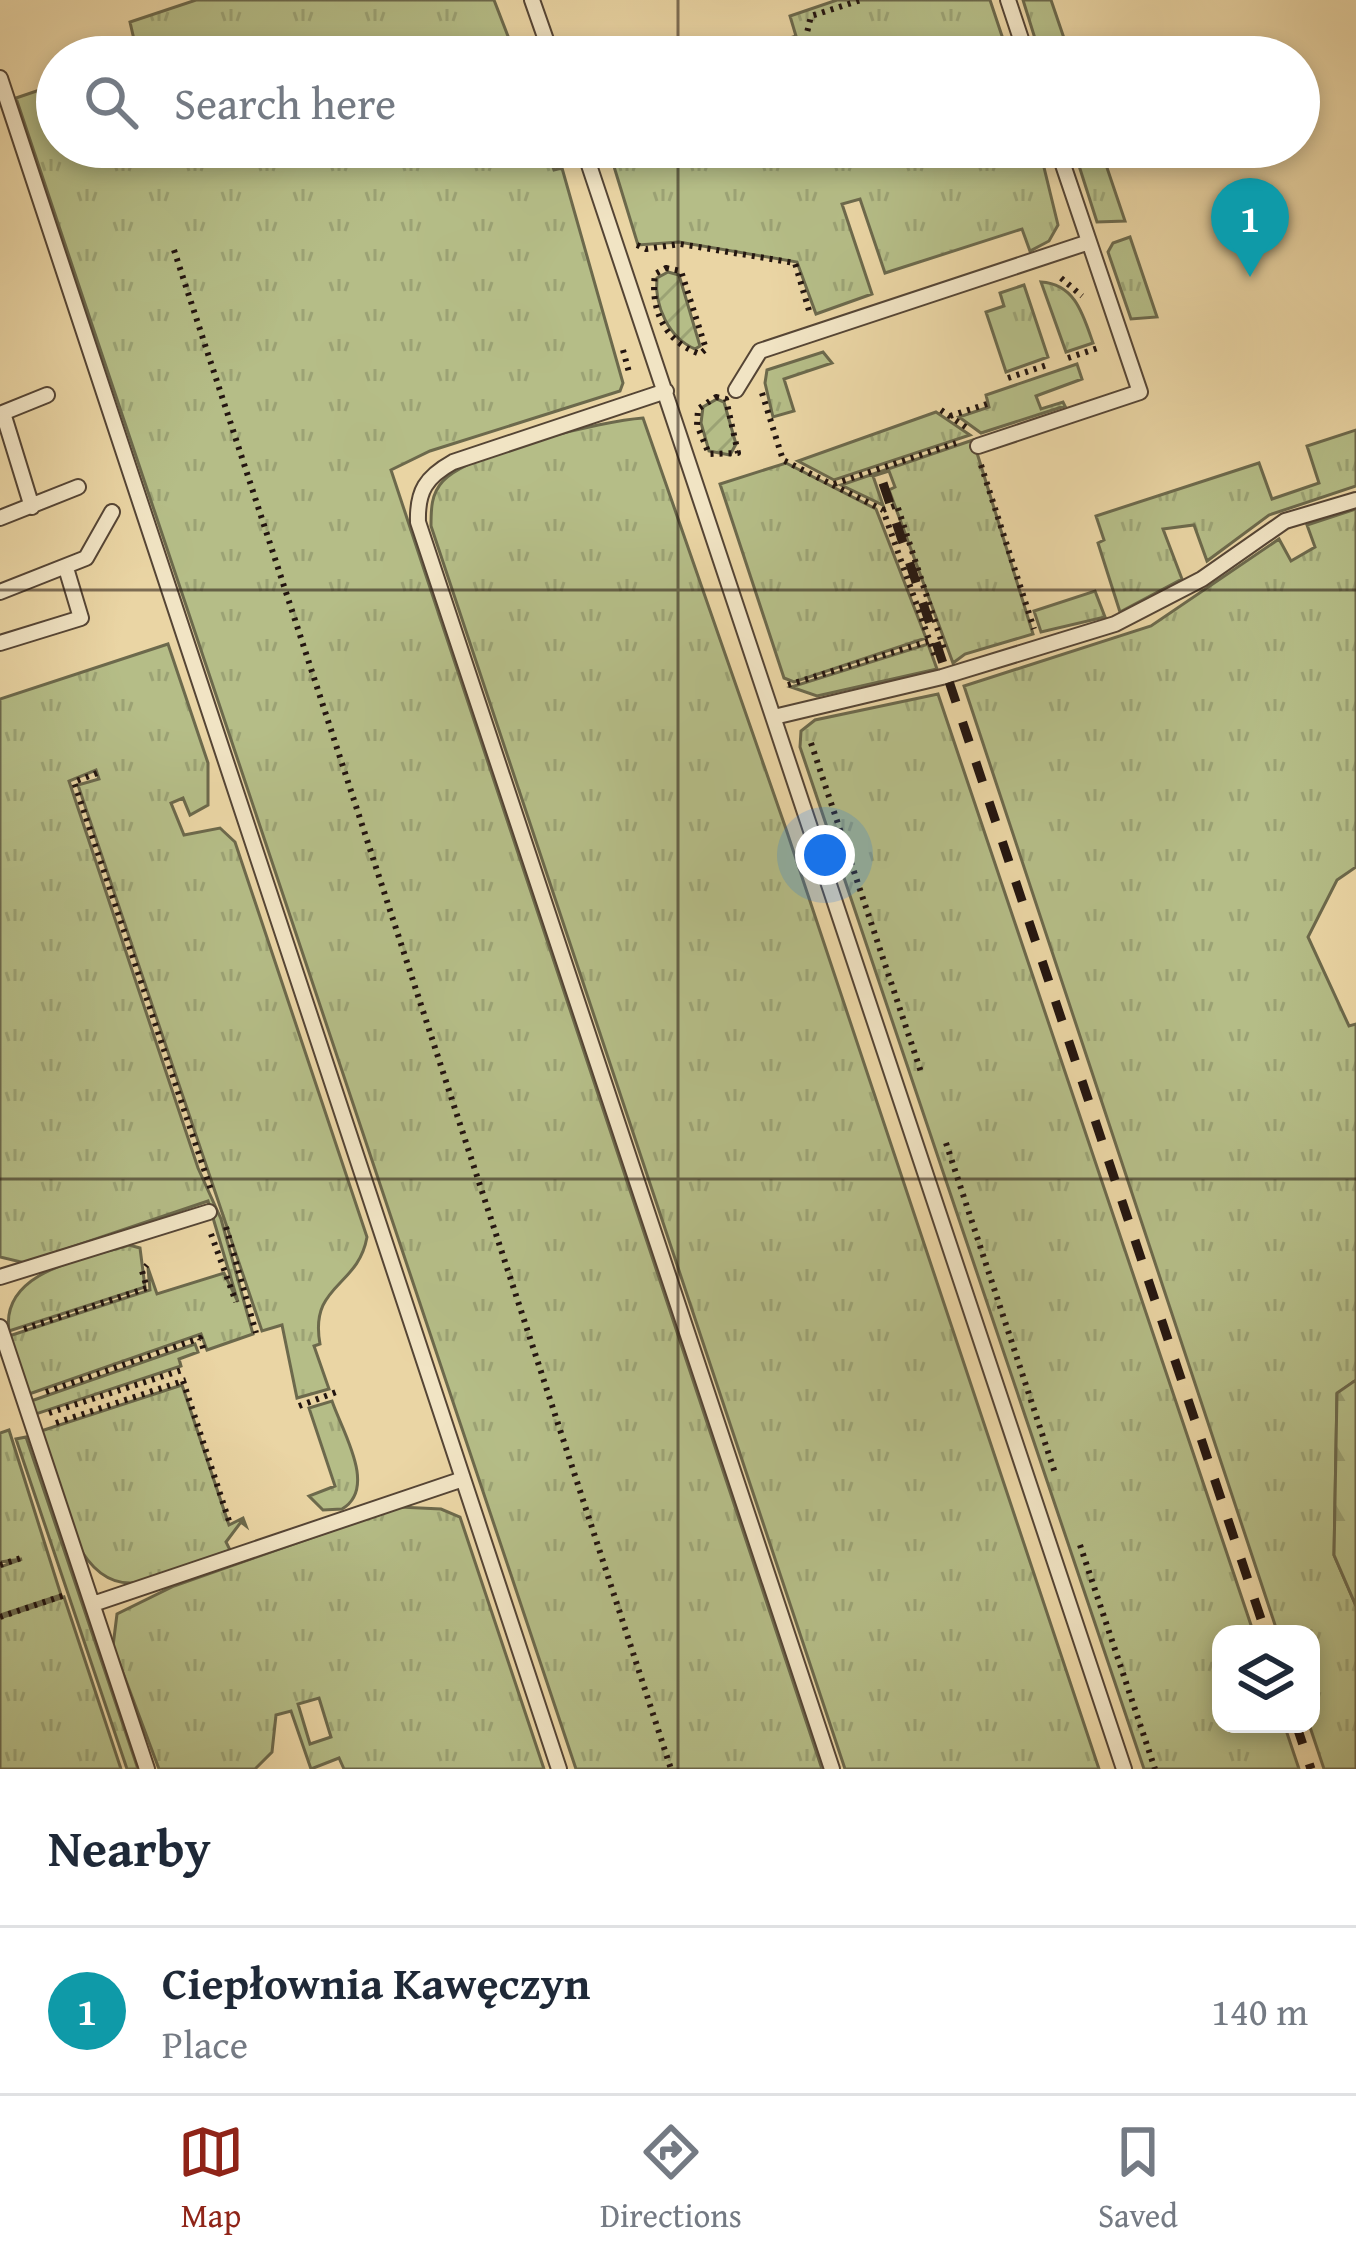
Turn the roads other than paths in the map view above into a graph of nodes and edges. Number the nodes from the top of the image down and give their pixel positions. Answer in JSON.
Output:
{"nodes":[{"id":1,"x":532,"y":0,"type":"edge"},
{"id":2,"x":1008,"y":0,"type":"edge"},
{"id":3,"x":545,"y":36,"type":"edge"},
{"id":4,"x":1020,"y":36,"type":"edge"},
{"id":5,"x":0,"y":78,"type":"edge"},
{"id":6,"x":590,"y":168,"type":"edge"},
{"id":7,"x":1064,"y":168,"type":"edge"},
{"id":8,"x":1089,"y":242,"type":"junction"},
{"id":9,"x":736,"y":389,"type":"dead end"},
{"id":10,"x":666,"y":391,"type":"junction"},
{"id":11,"x":47,"y":395,"type":"dead end"},
{"id":12,"x":2,"y":414,"type":"edge"},
{"id":13,"x":980,"y":442,"type":"road end"},
{"id":14,"x":78,"y":488,"type":"dead end"},
{"id":15,"x":1356,"y":500,"type":"edge"},
{"id":16,"x":32,"y":507,"type":"junction"},
{"id":17,"x":112,"y":512,"type":"dead end"},
{"id":18,"x":0,"y":518,"type":"edge"},
{"id":19,"x":66,"y":568,"type":"junction"},
{"id":20,"x":0,"y":592,"type":"edge"},
{"id":21,"x":0,"y":643,"type":"edge"},
{"id":22,"x":774,"y":718,"type":"junction"},
{"id":23,"x":214,"y":1212,"type":"road end"},
{"id":24,"x":0,"y":1277,"type":"edge"},
{"id":25,"x":2,"y":1331,"type":"edge"},
{"id":26,"x":463,"y":1478,"type":"junction"},
{"id":27,"x":93,"y":1604,"type":"junction"},
{"id":28,"x":147,"y":1769,"type":"edge"},
{"id":29,"x":559,"y":1769,"type":"edge"},
{"id":30,"x":832,"y":1769,"type":"edge"},
{"id":31,"x":1124,"y":1769,"type":"edge"}],
"edges":[{"from":1,"to":3,"type":"lane"},
{"from":2,"to":4,"type":"lane"},
{"from":5,"to":26,"type":"lane"},
{"from":6,"to":10,"type":"lane"},
{"from":7,"to":8,"type":"lane"},
{"from":8,"to":9,"type":"lane"},
{"from":8,"to":13,"type":"lane"},
{"from":10,"to":22,"type":"lane"},
{"from":10,"to":30,"type":"lane"},
{"from":11,"to":12,"type":"lane"},
{"from":12,"to":16,"type":"lane"},
{"from":14,"to":16,"type":"lane"},
{"from":15,"to":22,"type":"lane"},
{"from":16,"to":18,"type":"lane"},
{"from":17,"to":19,"type":"lane"},
{"from":19,"to":20,"type":"lane"},
{"from":19,"to":21,"type":"lane"},
{"from":22,"to":31,"type":"lane"},
{"from":23,"to":24,"type":"lane"},
{"from":25,"to":27,"type":"lane"},
{"from":26,"to":27,"type":"lane"},
{"from":26,"to":29,"type":"lane"},
{"from":27,"to":28,"type":"lane"}]}
